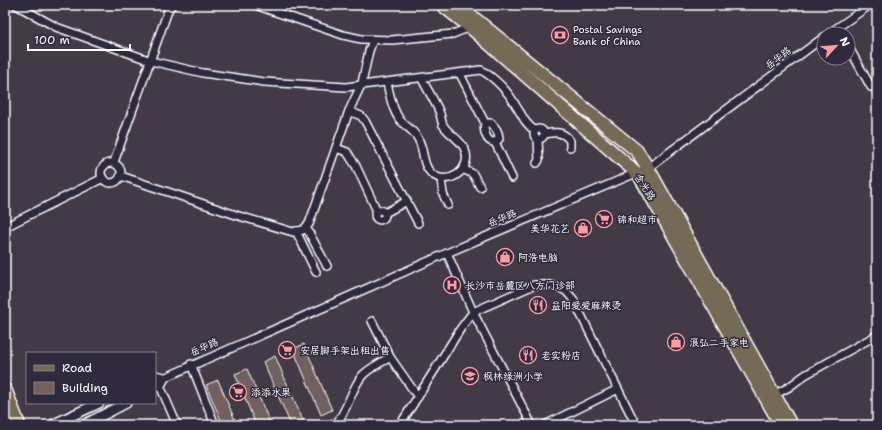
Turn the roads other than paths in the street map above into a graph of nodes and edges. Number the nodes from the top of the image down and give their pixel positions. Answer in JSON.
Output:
{"nodes":[{"id":1,"x":16,"y":5,"type":"edge"},
{"id":2,"x":172,"y":5,"type":"edge"},
{"id":3,"x":255,"y":5,"type":"edge"},
{"id":4,"x":442,"y":5,"type":"edge"},
{"id":5,"x":458,"y":5,"type":"edge"},
{"id":6,"x":870,"y":5,"type":"edge"},
{"id":7,"x":840,"y":26,"type":"edge"},
{"id":8,"x":470,"y":27,"type":"junction"},
{"id":9,"x":374,"y":40,"type":"junction"},
{"id":10,"x":816,"y":43,"type":"edge"},
{"id":11,"x":856,"y":60,"type":"edge"},
{"id":12,"x":151,"y":61,"type":"junction"},
{"id":13,"x":460,"y":74,"type":"junction"},
{"id":14,"x":422,"y":78,"type":"junction"},
{"id":15,"x":387,"y":83,"type":"junction"},
{"id":16,"x":360,"y":86,"type":"junction"},
{"id":17,"x":877,"y":88,"type":"edge"},
{"id":18,"x":349,"y":111,"type":"junction"},
{"id":19,"x":485,"y":123,"type":"junction"},
{"id":20,"x":535,"y":131,"type":"junction"},
{"id":21,"x":544,"y":134,"type":"junction"},
{"id":22,"x":538,"y":139,"type":"junction"},
{"id":23,"x":495,"y":142,"type":"junction"},
{"id":24,"x":336,"y":148,"type":"junction"},
{"id":25,"x":570,"y":148,"type":"dead end"},
{"id":26,"x":114,"y":162,"type":"junction"},
{"id":27,"x":537,"y":163,"type":"dead end"},
{"id":28,"x":464,"y":169,"type":"junction"},
{"id":29,"x":643,"y":171,"type":"junction"},
{"id":30,"x":121,"y":176,"type":"junction"},
{"id":31,"x":103,"y":178,"type":"junction"},
{"id":32,"x":512,"y":178,"type":"dead end"},
{"id":33,"x":441,"y":179,"type":"junction"},
{"id":34,"x":480,"y":187,"type":"dead end"},
{"id":35,"x":407,"y":201,"type":"junction"},
{"id":36,"x":448,"y":205,"type":"dead end"},
{"id":37,"x":418,"y":223,"type":"dead end"},
{"id":38,"x":5,"y":227,"type":"edge"},
{"id":39,"x":306,"y":227,"type":"junction"},
{"id":40,"x":296,"y":232,"type":"junction"},
{"id":41,"x":447,"y":253,"type":"junction"},
{"id":42,"x":327,"y":266,"type":"dead end"},
{"id":43,"x":316,"y":272,"type":"dead end"},
{"id":44,"x":473,"y":312,"type":"junction"},
{"id":45,"x":372,"y":321,"type":"dead end"},
{"id":46,"x":877,"y":335,"type":"edge"},
{"id":47,"x":390,"y":357,"type":"junction"},
{"id":48,"x":191,"y":364,"type":"junction"},
{"id":49,"x":158,"y":380,"type":"edge"},
{"id":50,"x":5,"y":389,"type":"edge"},
{"id":51,"x":618,"y":389,"type":"junction"},
{"id":52,"x":418,"y":397,"type":"junction"},
{"id":53,"x":770,"y":397,"type":"junction"},
{"id":54,"x":97,"y":404,"type":"edge"},
{"id":55,"x":124,"y":404,"type":"edge"},
{"id":56,"x":19,"y":425,"type":"edge"},
{"id":57,"x":52,"y":425,"type":"edge"},
{"id":58,"x":84,"y":425,"type":"edge"},
{"id":59,"x":177,"y":425,"type":"edge"},
{"id":60,"x":215,"y":425,"type":"edge"},
{"id":61,"x":335,"y":425,"type":"edge"},
{"id":62,"x":400,"y":425,"type":"edge"},
{"id":63,"x":532,"y":425,"type":"edge"},
{"id":64,"x":545,"y":425,"type":"edge"},
{"id":65,"x":636,"y":425,"type":"edge"},
{"id":66,"x":780,"y":425,"type":"edge"},
{"id":67,"x":791,"y":425,"type":"edge"}],
"edges":[{"from":1,"to":12,"type":"street"},
{"from":2,"to":12,"type":"street"},
{"from":3,"to":9,"type":"street"},
{"from":4,"to":8,"type":"main road","name":"含光路"},
{"from":5,"to":29,"type":"main road","name":"含光路"},
{"from":6,"to":7,"type":"street"},
{"from":8,"to":9,"type":"street"},
{"from":8,"to":29,"type":"main road","name":"含光路"},
{"from":9,"to":16,"type":"street"},
{"from":10,"to":29,"type":"street","name":"岳华路"},
{"from":11,"to":17,"type":"street"},
{"from":12,"to":16,"type":"street"},
{"from":12,"to":26,"type":"street"},
{"from":13,"to":14,"type":"street"},
{"from":13,"to":19,"type":"street"},
{"from":13,"to":20,"type":"street"},
{"from":14,"to":15,"type":"street"},
{"from":14,"to":28,"type":"street"},
{"from":15,"to":16,"type":"street"},
{"from":15,"to":33,"type":"street"},
{"from":16,"to":18,"type":"street"},
{"from":18,"to":24,"type":"street"},
{"from":18,"to":35,"type":"street"},
{"from":19,"to":23,"type":"street"},
{"from":19,"to":23,"type":"street"},
{"from":20,"to":21,"type":"street"},
{"from":20,"to":22,"type":"street"},
{"from":21,"to":22,"type":"street"},
{"from":21,"to":25,"type":"street"},
{"from":22,"to":27,"type":"street"},
{"from":23,"to":32,"type":"street"},
{"from":24,"to":35,"type":"street"},
{"from":24,"to":39,"type":"street"},
{"from":26,"to":30,"type":"street"},
{"from":26,"to":31,"type":"street"},
{"from":28,"to":33,"type":"street"},
{"from":28,"to":34,"type":"street"},
{"from":29,"to":41,"type":"street","name":"岳华路"},
{"from":29,"to":53,"type":"main road","name":"含光路"},
{"from":30,"to":31,"type":"street"},
{"from":30,"to":40,"type":"street"},
{"from":31,"to":38,"type":"street"},
{"from":33,"to":36,"type":"street"},
{"from":35,"to":37,"type":"street"},
{"from":39,"to":40,"type":"street"},
{"from":39,"to":42,"type":"street"},
{"from":40,"to":43,"type":"street"},
{"from":41,"to":44,"type":"street"},
{"from":41,"to":48,"type":"street","name":"岳华路"},
{"from":44,"to":51,"type":"street"},
{"from":44,"to":52,"type":"street"},
{"from":44,"to":63,"type":"street"},
{"from":45,"to":47,"type":"street"},
{"from":46,"to":53,"type":"street"},
{"from":47,"to":52,"type":"street"},
{"from":47,"to":61,"type":"street"},
{"from":48,"to":49,"type":"street","name":"岳华路"},
{"from":48,"to":60,"type":"street"},
{"from":49,"to":59,"type":"street"},
{"from":50,"to":56,"type":"main road"},
{"from":51,"to":64,"type":"street"},
{"from":51,"to":65,"type":"street"},
{"from":52,"to":62,"type":"street"},
{"from":53,"to":66,"type":"main road","name":"含光路"},
{"from":53,"to":67,"type":"main road","name":"含光路"},
{"from":54,"to":57,"type":"street"},
{"from":55,"to":58,"type":"street"}]}
